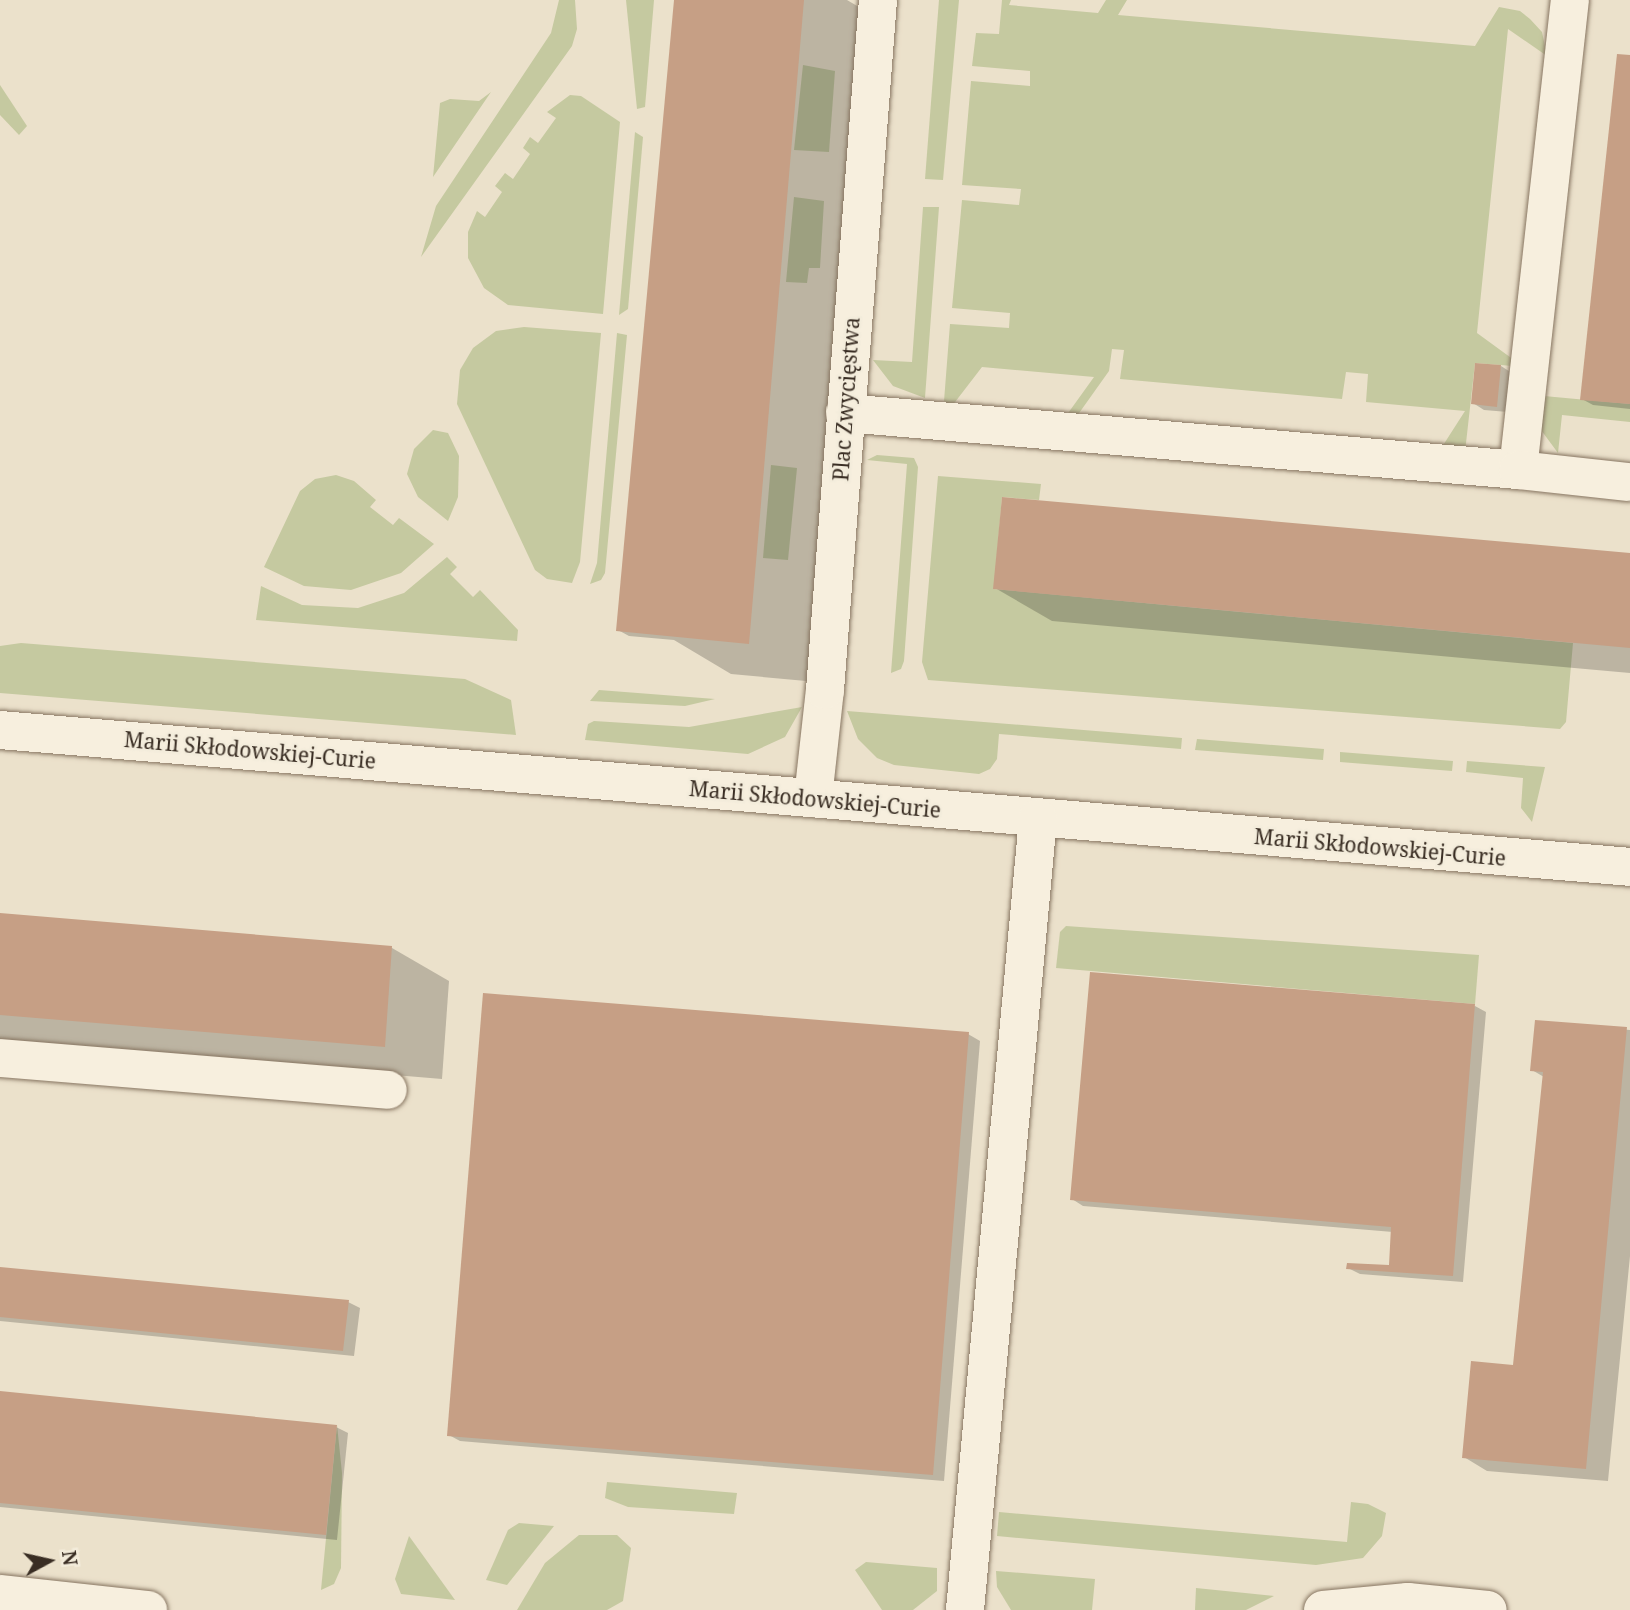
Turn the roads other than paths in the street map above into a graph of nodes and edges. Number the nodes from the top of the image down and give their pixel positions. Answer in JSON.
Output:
{"nodes":[{"id":1,"x":878,"y":0,"type":"edge"},
{"id":2,"x":1570,"y":0,"type":"edge"},
{"id":3,"x":845,"y":414,"type":"junction"},
{"id":4,"x":1518,"y":470,"type":"junction"},
{"id":5,"x":1628,"y":482,"type":"dead end"},
{"id":6,"x":0,"y":730,"type":"edge"},
{"id":7,"x":813,"y":798,"type":"junction"},
{"id":8,"x":1038,"y":818,"type":"junction"},
{"id":9,"x":1630,"y":867,"type":"edge"},
{"id":10,"x":0,"y":1058,"type":"edge"},
{"id":11,"x":388,"y":1090,"type":"dead end"},
{"id":12,"x":0,"y":1594,"type":"edge"},
{"id":13,"x":148,"y":1610,"type":"edge"},
{"id":14,"x":965,"y":1610,"type":"edge"},
{"id":15,"x":1323,"y":1610,"type":"edge"},
{"id":16,"x":1488,"y":1610,"type":"edge"}],
"edges":[{"from":1,"to":3,"type":"street","name":"Plac Zwycięstwa"},
{"from":2,"to":4,"type":"street"},
{"from":3,"to":4,"type":"street"},
{"from":3,"to":7,"type":"street","name":"Plac Zwycięstwa"},
{"from":4,"to":5,"type":"street"},
{"from":6,"to":7,"type":"street","name":"Marii Skłodowskiej-Curie"},
{"from":7,"to":8,"type":"street","name":"Marii Skłodowskiej-Curie"},
{"from":8,"to":9,"type":"street","name":"Marii Skłodowskiej-Curie"},
{"from":8,"to":14,"type":"street"},
{"from":10,"to":11,"type":"street"},
{"from":12,"to":13,"type":"street"},
{"from":15,"to":16,"type":"street"}]}
